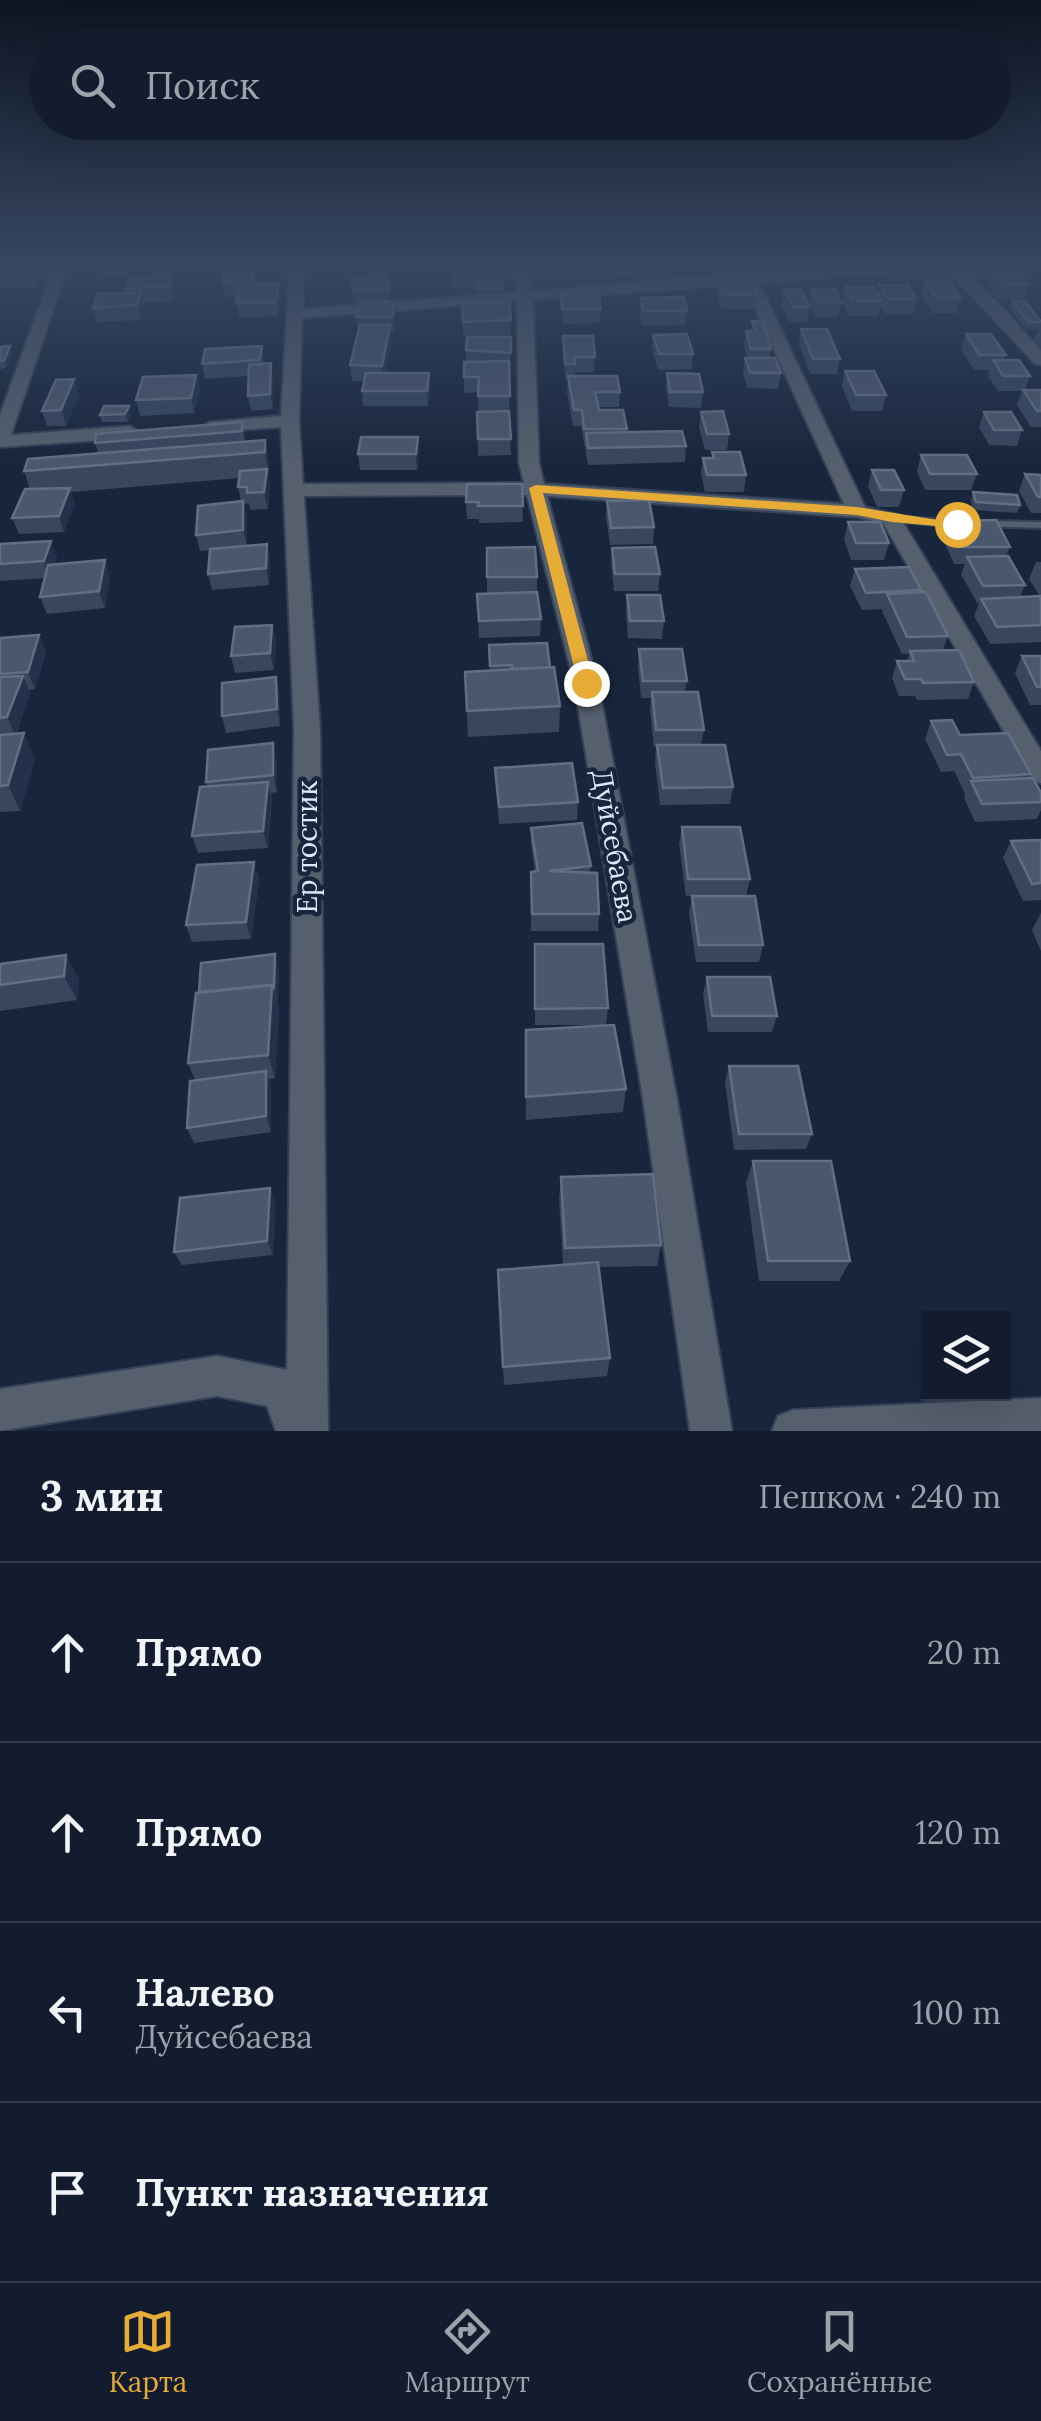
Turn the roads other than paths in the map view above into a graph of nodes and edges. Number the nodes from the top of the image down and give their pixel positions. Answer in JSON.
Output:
{"nodes":[{"id":1,"x":39,"y":330,"type":"edge"},
{"id":2,"x":296,"y":330,"type":"edge"},
{"id":3,"x":525,"y":330,"type":"edge"},
{"id":4,"x":773,"y":330,"type":"edge"},
{"id":5,"x":1013,"y":330,"type":"edge"},
{"id":6,"x":1041,"y":360,"type":"edge"},
{"id":7,"x":290,"y":421,"type":"junction"},
{"id":8,"x":193,"y":428,"type":"edge"},
{"id":9,"x":154,"y":430,"type":"edge"},
{"id":10,"x":0,"y":441,"type":"edge"},
{"id":11,"x":536,"y":488,"type":"junction"},
{"id":12,"x":294,"y":490,"type":"junction"},
{"id":13,"x":857,"y":511,"type":"junction"},
{"id":14,"x":892,"y":518,"type":"junction"},
{"id":15,"x":1041,"y":525,"type":"edge"},
{"id":16,"x":1041,"y":773,"type":"edge"},
{"id":17,"x":0,"y":1410,"type":"edge"},
{"id":18,"x":1041,"y":1419,"type":"edge"},
{"id":19,"x":297,"y":1431,"type":"edge"},
{"id":20,"x":307,"y":1431,"type":"edge"},
{"id":21,"x":711,"y":1431,"type":"edge"},
{"id":22,"x":793,"y":1431,"type":"edge"}],
"edges":[{"from":1,"to":10,"type":"street"},
{"from":2,"to":7,"type":"street","name":"Ер тостик"},
{"from":3,"to":11,"type":"street","name":"Дуйсебаева"},
{"from":4,"to":13,"type":"street"},
{"from":5,"to":6,"type":"street"},
{"from":7,"to":8,"type":"street"},
{"from":7,"to":12,"type":"street","name":"Ер тостик"},
{"from":9,"to":10,"type":"street"},
{"from":11,"to":12,"type":"street"},
{"from":11,"to":13,"type":"street"},
{"from":11,"to":21,"type":"street","name":"Дуйсебаева"},
{"from":12,"to":20,"type":"street","name":"Ер тостик"},
{"from":13,"to":14,"type":"street"},
{"from":14,"to":15,"type":"lane"},
{"from":14,"to":16,"type":"street"},
{"from":17,"to":19,"type":"street"},
{"from":18,"to":22,"type":"street"}]}
